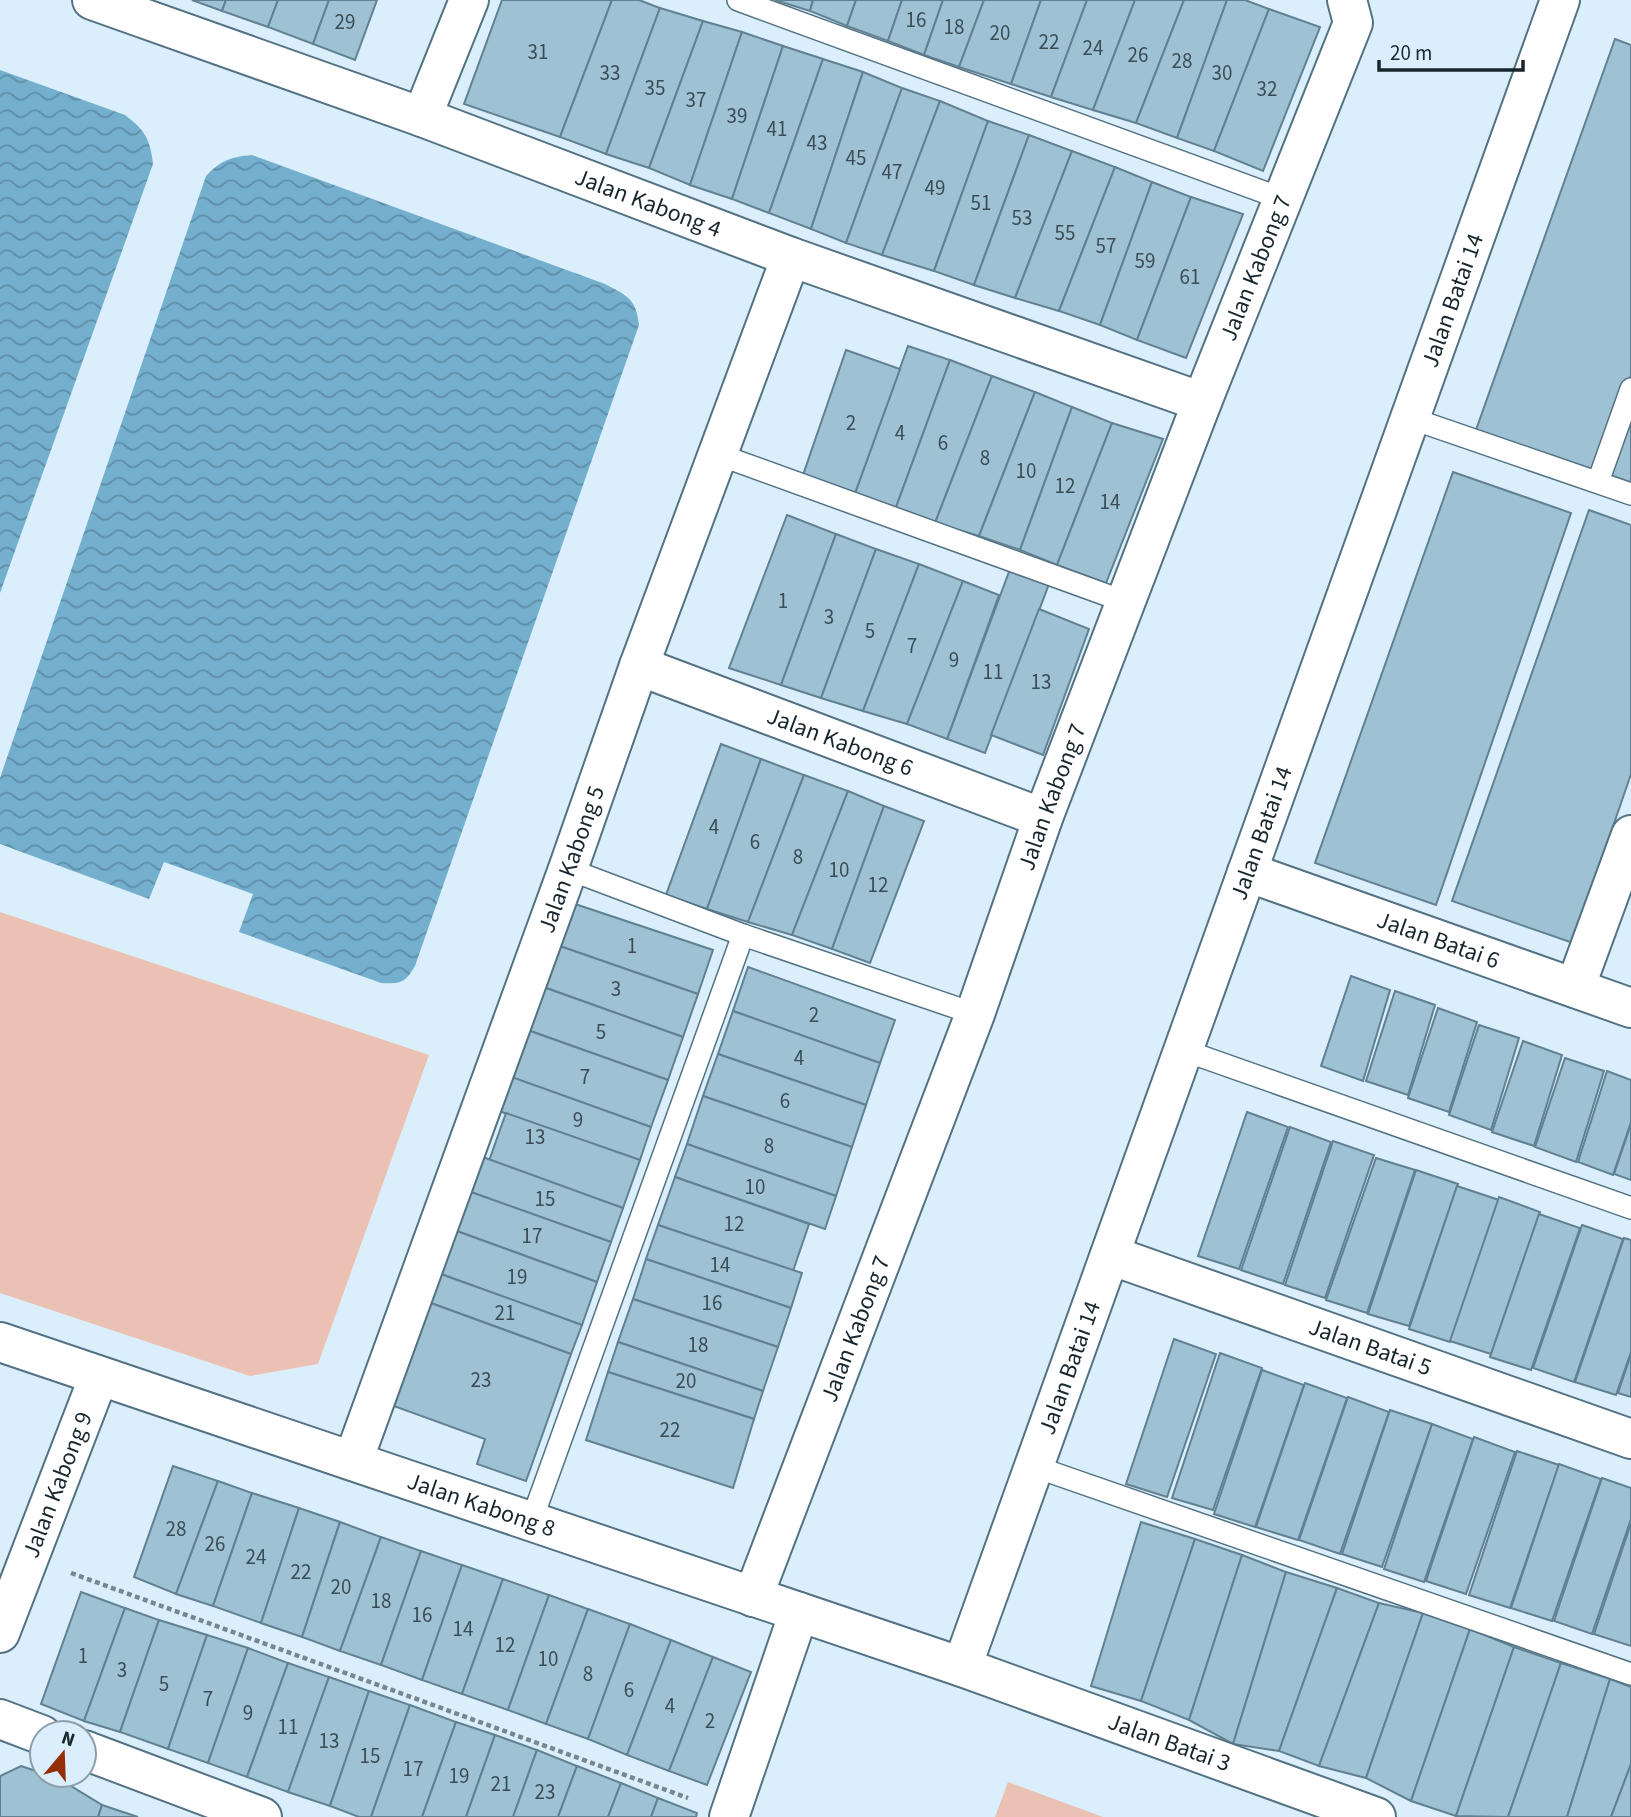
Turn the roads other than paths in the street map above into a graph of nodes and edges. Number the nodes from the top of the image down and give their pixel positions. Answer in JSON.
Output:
{"nodes":[{"id":1,"x":92,"y":0,"type":"edge"},
{"id":2,"x":469,"y":0,"type":"edge"},
{"id":3,"x":738,"y":0,"type":"edge"},
{"id":4,"x":1347,"y":0,"type":"edge"},
{"id":5,"x":1560,"y":0,"type":"edge"},
{"id":6,"x":422,"y":117,"type":"junction"},
{"id":7,"x":1283,"y":199,"type":"junction"},
{"id":8,"x":791,"y":257,"type":"junction"},
{"id":9,"x":1631,"y":389,"type":"edge"},
{"id":10,"x":1202,"y":402,"type":"junction"},
{"id":11,"x":1410,"y":418,"type":"junction"},
{"id":12,"x":717,"y":454,"type":"junction"},
{"id":13,"x":1598,"y":482,"type":"junction"},
{"id":14,"x":1631,"y":494,"type":"edge"},
{"id":15,"x":1126,"y":602,"type":"junction"},
{"id":16,"x":639,"y":666,"type":"junction"},
{"id":17,"x":1043,"y":818,"type":"junction"},
{"id":18,"x":1631,"y":835,"type":"edge"},
{"id":19,"x":568,"y":870,"type":"junction"},
{"id":20,"x":1247,"y":872,"type":"junction"},
{"id":21,"x":743,"y":934,"type":"junction"},
{"id":22,"x":1575,"y":988,"type":"junction"},
{"id":23,"x":1631,"y":1008,"type":"edge"},
{"id":24,"x":975,"y":1014,"type":"junction"},
{"id":25,"x":1183,"y":1050,"type":"junction"},
{"id":26,"x":1631,"y":1208,"type":"edge"},
{"id":27,"x":1110,"y":1255,"type":"junction"},
{"id":28,"x":0,"y":1342,"type":"edge"},
{"id":29,"x":99,"y":1376,"type":"junction"},
{"id":30,"x":1631,"y":1439,"type":"edge"},
{"id":31,"x":353,"y":1461,"type":"junction"},
{"id":32,"x":1033,"y":1466,"type":"junction"},
{"id":33,"x":531,"y":1522,"type":"junction"},
{"id":34,"x":753,"y":1597,"type":"junction"},
{"id":35,"x":799,"y":1612,"type":"junction"},
{"id":36,"x":0,"y":1633,"type":"edge"},
{"id":37,"x":962,"y":1667,"type":"junction"},
{"id":38,"x":1631,"y":1674,"type":"edge"},
{"id":39,"x":0,"y":1719,"type":"edge"},
{"id":40,"x":28,"y":1730,"type":"edge"},
{"id":41,"x":98,"y":1755,"type":"edge"},
{"id":42,"x":729,"y":1815,"type":"edge"},
{"id":43,"x":262,"y":1817,"type":"edge"},
{"id":44,"x":1376,"y":1817,"type":"edge"}],
"edges":[{"from":1,"to":6,"type":"street","name":"Jalan Kabong 4"},
{"from":2,"to":6,"type":"street"},
{"from":3,"to":7,"type":"lane"},
{"from":4,"to":7,"type":"street","name":"Jalan Kabong 7"},
{"from":5,"to":11,"type":"street","name":"Jalan Batai 14"},
{"from":6,"to":8,"type":"street","name":"Jalan Kabong 4"},
{"from":7,"to":10,"type":"street","name":"Jalan Kabong 7"},
{"from":8,"to":10,"type":"street","name":"Jalan Kabong 4"},
{"from":8,"to":12,"type":"street","name":"Jalan Kabong 5"},
{"from":9,"to":13,"type":"lane"},
{"from":10,"to":15,"type":"street","name":"Jalan Kabong 7"},
{"from":11,"to":13,"type":"lane"},
{"from":11,"to":20,"type":"street","name":"Jalan Batai 14"},
{"from":12,"to":15,"type":"lane"},
{"from":12,"to":16,"type":"street","name":"Jalan Kabong 5"},
{"from":13,"to":14,"type":"lane"},
{"from":15,"to":17,"type":"street","name":"Jalan Kabong 7"},
{"from":16,"to":17,"type":"street","name":"Jalan Kabong 6"},
{"from":16,"to":19,"type":"street","name":"Jalan Kabong 5"},
{"from":17,"to":24,"type":"street","name":"Jalan Kabong 7"},
{"from":18,"to":22,"type":"street"},
{"from":19,"to":21,"type":"lane"},
{"from":19,"to":31,"type":"street","name":"Jalan Kabong 5"},
{"from":20,"to":22,"type":"street","name":"Jalan Batai 6"},
{"from":20,"to":25,"type":"street","name":"Jalan Batai 14"},
{"from":21,"to":24,"type":"lane"},
{"from":21,"to":33,"type":"lane"},
{"from":22,"to":23,"type":"street","name":"Jalan Batai 6"},
{"from":24,"to":34,"type":"street","name":"Jalan Kabong 7"},
{"from":25,"to":26,"type":"lane"},
{"from":25,"to":27,"type":"street","name":"Jalan Batai 14"},
{"from":27,"to":30,"type":"street","name":"Jalan Batai 5"},
{"from":27,"to":32,"type":"street","name":"Jalan Batai 14"},
{"from":28,"to":29,"type":"street","name":"Jalan Kabong 8"},
{"from":29,"to":31,"type":"street","name":"Jalan Kabong 8"},
{"from":29,"to":36,"type":"street","name":"Jalan Kabong 9"},
{"from":31,"to":33,"type":"street","name":"Jalan Kabong 8"},
{"from":32,"to":37,"type":"street","name":"Jalan Batai 14"},
{"from":32,"to":38,"type":"lane"},
{"from":33,"to":34,"type":"street","name":"Jalan Kabong 8"},
{"from":34,"to":35,"type":"street","name":"Jalan Kabong 8"},
{"from":35,"to":37,"type":"street","name":"Jalan Kabong 8"},
{"from":35,"to":42,"type":"street"},
{"from":37,"to":44,"type":"street","name":"Jalan Batai 3"},
{"from":39,"to":40,"type":"street"},
{"from":41,"to":43,"type":"street"}]}
